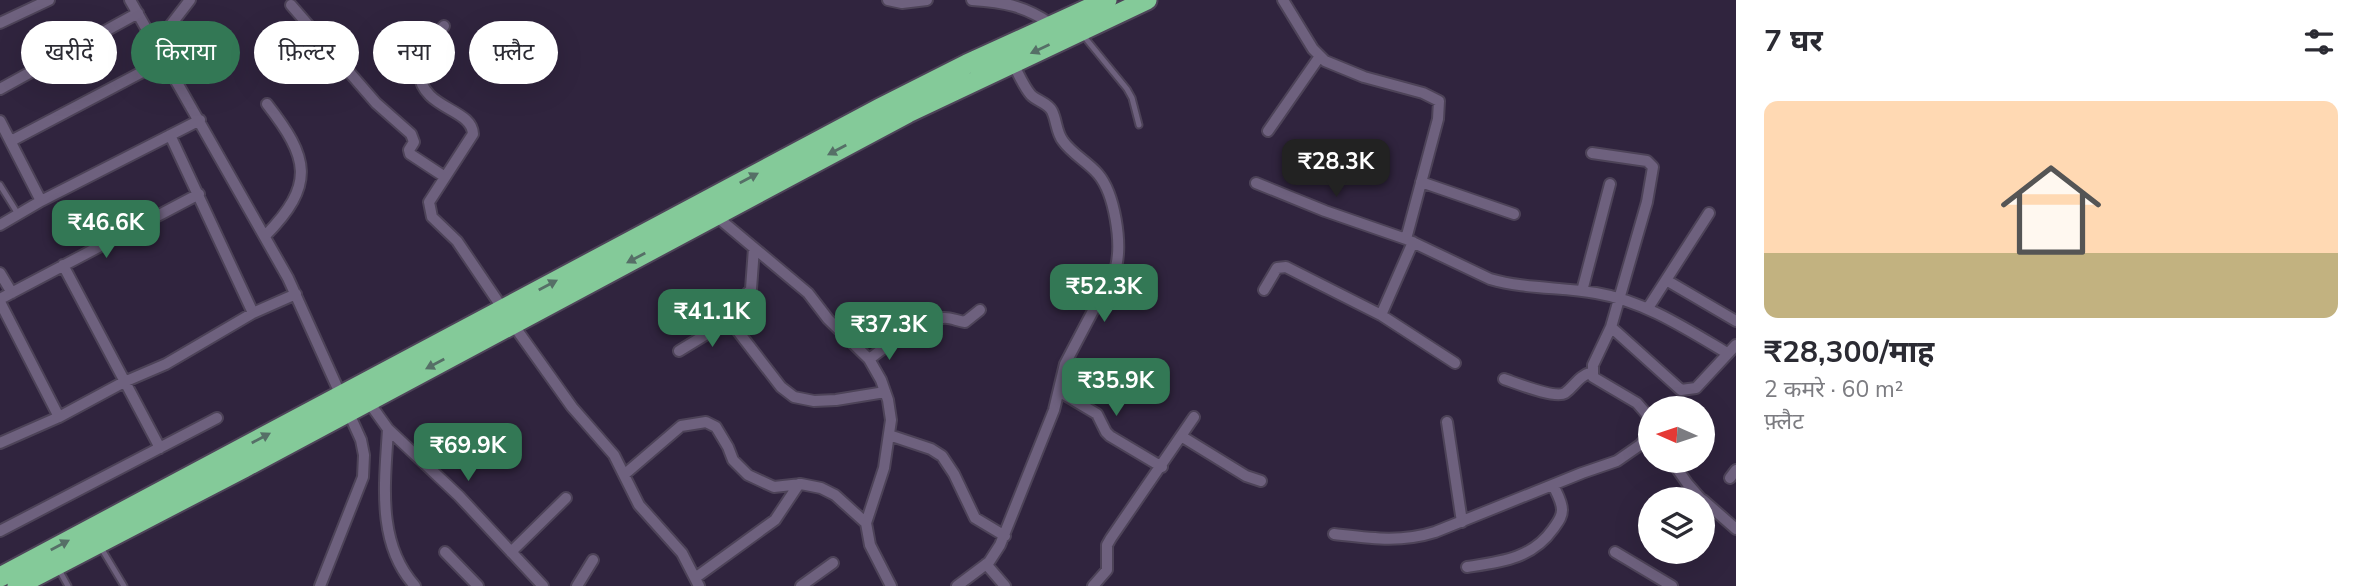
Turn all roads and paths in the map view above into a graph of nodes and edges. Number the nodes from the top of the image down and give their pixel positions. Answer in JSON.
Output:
{"nodes":[{"id":1,"x":130,"y":0,"type":"edge"},
{"id":2,"x":190,"y":0,"type":"edge"},
{"id":3,"x":888,"y":0,"type":"edge"},
{"id":4,"x":928,"y":0,"type":"edge"},
{"id":5,"x":972,"y":0,"type":"edge"},
{"id":6,"x":1039,"y":0,"type":"edge"},
{"id":7,"x":1107,"y":0,"type":"edge"},
{"id":8,"x":1147,"y":0,"type":"edge"},
{"id":9,"x":1283,"y":0,"type":"edge"},
{"id":10,"x":43,"y":1,"type":"edge"},
{"id":11,"x":291,"y":5,"type":"dead end"},
{"id":12,"x":138,"y":13,"type":"junction"},
{"id":13,"x":1043,"y":19,"type":"junction"},
{"id":14,"x":143,"y":21,"type":"edge"},
{"id":15,"x":174,"y":21,"type":"edge"},
{"id":16,"x":0,"y":23,"type":"edge"},
{"id":17,"x":1079,"y":31,"type":"junction"},
{"id":18,"x":1320,"y":56,"type":"junction"},
{"id":19,"x":1012,"y":62,"type":"junction"},
{"id":20,"x":131,"y":78,"type":"edge"},
{"id":21,"x":179,"y":84,"type":"edge"},
{"id":22,"x":423,"y":84,"type":"edge"},
{"id":23,"x":0,"y":89,"type":"edge"},
{"id":24,"x":267,"y":104,"type":"dead end"},
{"id":25,"x":200,"y":120,"type":"junction"},
{"id":26,"x":0,"y":121,"type":"edge"},
{"id":27,"x":1139,"y":125,"type":"dead end"},
{"id":28,"x":1268,"y":131,"type":"dead end"},
{"id":29,"x":170,"y":135,"type":"junction"},
{"id":30,"x":10,"y":141,"type":"junction"},
{"id":31,"x":1592,"y":153,"type":"dead end"},
{"id":32,"x":445,"y":177,"type":"junction"},
{"id":33,"x":1421,"y":182,"type":"junction"},
{"id":34,"x":1256,"y":183,"type":"dead end"},
{"id":35,"x":1610,"y":184,"type":"dead end"},
{"id":36,"x":0,"y":185,"type":"edge"},
{"id":37,"x":199,"y":194,"type":"junction"},
{"id":38,"x":41,"y":201,"type":"junction"},
{"id":39,"x":1709,"y":213,"type":"dead end"},
{"id":40,"x":18,"y":214,"type":"junction"},
{"id":41,"x":1514,"y":214,"type":"dead end"},
{"id":42,"x":716,"y":216,"type":"junction"},
{"id":43,"x":0,"y":225,"type":"edge"},
{"id":44,"x":265,"y":236,"type":"junction"},
{"id":45,"x":1410,"y":241,"type":"junction"},
{"id":46,"x":754,"y":247,"type":"junction"},
{"id":47,"x":63,"y":265,"type":"junction"},
{"id":48,"x":0,"y":273,"type":"edge"},
{"id":49,"x":1666,"y":279,"type":"junction"},
{"id":50,"x":1264,"y":290,"type":"dead end"},
{"id":51,"x":1581,"y":291,"type":"junction"},
{"id":52,"x":12,"y":293,"type":"junction"},
{"id":53,"x":296,"y":294,"type":"junction"},
{"id":54,"x":1621,"y":298,"type":"junction"},
{"id":55,"x":0,"y":300,"type":"edge"},
{"id":56,"x":1648,"y":308,"type":"junction"},
{"id":57,"x":980,"y":310,"type":"dead end"},
{"id":58,"x":253,"y":313,"type":"junction"},
{"id":59,"x":1381,"y":315,"type":"junction"},
{"id":60,"x":508,"y":316,"type":"junction"},
{"id":61,"x":728,"y":321,"type":"junction"},
{"id":62,"x":1736,"y":321,"type":"edge"},
{"id":63,"x":1611,"y":327,"type":"junction"},
{"id":64,"x":1731,"y":349,"type":"edge"},
{"id":65,"x":679,"y":351,"type":"dead end"},
{"id":66,"x":869,"y":359,"type":"junction"},
{"id":67,"x":1455,"y":363,"type":"dead end"},
{"id":68,"x":1592,"y":372,"type":"junction"},
{"id":69,"x":1504,"y":379,"type":"dead end"},
{"id":70,"x":124,"y":383,"type":"junction"},
{"id":71,"x":885,"y":392,"type":"junction"},
{"id":72,"x":1060,"y":392,"type":"junction"},
{"id":73,"x":368,"y":401,"type":"junction"},
{"id":74,"x":344,"y":403,"type":"junction"},
{"id":75,"x":1638,"y":404,"type":"edge"},
{"id":76,"x":59,"y":417,"type":"junction"},
{"id":77,"x":1194,"y":417,"type":"dead end"},
{"id":78,"x":217,"y":418,"type":"dead end"},
{"id":79,"x":1447,"y":422,"type":"dead end"},
{"id":80,"x":388,"y":429,"type":"junction"},
{"id":81,"x":889,"y":435,"type":"junction"},
{"id":82,"x":1181,"y":436,"type":"junction"},
{"id":83,"x":0,"y":443,"type":"edge"},
{"id":84,"x":1638,"y":446,"type":"edge"},
{"id":85,"x":160,"y":447,"type":"junction"},
{"id":86,"x":1162,"y":467,"type":"junction"},
{"id":87,"x":1680,"y":473,"type":"edge"},
{"id":88,"x":625,"y":474,"type":"junction"},
{"id":89,"x":1261,"y":481,"type":"dead end"},
{"id":90,"x":799,"y":484,"type":"junction"},
{"id":91,"x":1553,"y":485,"type":"junction"},
{"id":92,"x":1691,"y":487,"type":"edge"},
{"id":93,"x":566,"y":498,"type":"dead end"},
{"id":94,"x":1715,"y":510,"type":"edge"},
{"id":95,"x":1462,"y":522,"type":"junction"},
{"id":96,"x":866,"y":523,"type":"junction"},
{"id":97,"x":1736,"y":529,"type":"edge"},
{"id":98,"x":0,"y":531,"type":"edge"},
{"id":99,"x":1334,"y":534,"type":"dead end"},
{"id":100,"x":1005,"y":536,"type":"junction"},
{"id":101,"x":99,"y":544,"type":"junction"},
{"id":102,"x":446,"y":552,"type":"dead end"},
{"id":103,"x":511,"y":552,"type":"junction"},
{"id":104,"x":1615,"y":552,"type":"dead end"},
{"id":105,"x":593,"y":560,"type":"dead end"},
{"id":106,"x":833,"y":563,"type":"dead end"},
{"id":107,"x":986,"y":564,"type":"junction"},
{"id":108,"x":56,"y":565,"type":"junction"},
{"id":109,"x":1467,"y":567,"type":"dead end"},
{"id":110,"x":0,"y":577,"type":"edge"},
{"id":111,"x":697,"y":582,"type":"edge"},
{"id":112,"x":17,"y":586,"type":"edge"},
{"id":113,"x":68,"y":586,"type":"edge"},
{"id":114,"x":124,"y":586,"type":"edge"},
{"id":115,"x":320,"y":586,"type":"edge"},
{"id":116,"x":415,"y":586,"type":"edge"},
{"id":117,"x":478,"y":586,"type":"edge"},
{"id":118,"x":543,"y":586,"type":"edge"},
{"id":119,"x":577,"y":586,"type":"edge"},
{"id":120,"x":802,"y":586,"type":"edge"},
{"id":121,"x":891,"y":586,"type":"edge"},
{"id":122,"x":957,"y":586,"type":"edge"},
{"id":123,"x":1005,"y":586,"type":"edge"},
{"id":124,"x":1093,"y":586,"type":"edge"},
{"id":125,"x":1672,"y":586,"type":"edge"}],
"edges":[{"from":1,"to":12,"type":"street"},
{"from":2,"to":15,"type":"street"},
{"from":3,"to":4,"type":"street"},
{"from":5,"to":13,"type":"street"},
{"from":6,"to":13,"type":"street"},
{"from":7,"to":13,"type":"highway"},
{"from":8,"to":17,"type":"highway"},
{"from":9,"to":18,"type":"street"},
{"from":10,"to":16,"type":"street"},
{"from":11,"to":32,"type":"street"},
{"from":12,"to":14,"type":"street"},
{"from":12,"to":23,"type":"street"},
{"from":60,"to":13,"type":"highway","one_way":true},
{"from":17,"to":19,"type":"highway","one_way":true},
{"from":17,"to":27,"type":"lane"},
{"from":18,"to":28,"type":"street"},
{"from":18,"to":33,"type":"street"},
{"from":19,"to":42,"type":"highway","one_way":true},
{"from":19,"to":72,"type":"street"},
{"from":20,"to":30,"type":"street"},
{"from":21,"to":25,"type":"street"},
{"from":22,"to":32,"type":"street"},
{"from":24,"to":44,"type":"street"},
{"from":25,"to":29,"type":"street"},
{"from":25,"to":44,"type":"street"},
{"from":26,"to":30,"type":"street"},
{"from":29,"to":37,"type":"street"},
{"from":29,"to":38,"type":"street"},
{"from":30,"to":38,"type":"street"},
{"from":31,"to":54,"type":"street"},
{"from":32,"to":60,"type":"street"},
{"from":33,"to":41,"type":"street"},
{"from":33,"to":45,"type":"street"},
{"from":34,"to":45,"type":"street"},
{"from":35,"to":51,"type":"street"},
{"from":36,"to":40,"type":"lane"},
{"from":37,"to":47,"type":"street"},
{"from":37,"to":58,"type":"street"},
{"from":38,"to":40,"type":"street"},
{"from":39,"to":49,"type":"street"},
{"from":40,"to":43,"type":"street"},
{"from":42,"to":46,"type":"street"},
{"from":42,"to":60,"type":"highway","one_way":true},
{"from":44,"to":53,"type":"street"},
{"from":45,"to":51,"type":"street"},
{"from":45,"to":59,"type":"street"},
{"from":46,"to":61,"type":"street"},
{"from":46,"to":66,"type":"street"},
{"from":47,"to":52,"type":"street"},
{"from":47,"to":70,"type":"street"},
{"from":48,"to":52,"type":"street"},
{"from":49,"to":56,"type":"street"},
{"from":49,"to":62,"type":"street"},
{"from":50,"to":59,"type":"street"},
{"from":51,"to":54,"type":"street"},
{"from":52,"to":55,"type":"street"},
{"from":53,"to":58,"type":"street"},
{"from":53,"to":74,"type":"street"},
{"from":54,"to":56,"type":"street"},
{"from":54,"to":63,"type":"street"},
{"from":55,"to":76,"type":"street"},
{"from":56,"to":64,"type":"street"},
{"from":57,"to":66,"type":"street"},
{"from":58,"to":70,"type":"street"},
{"from":59,"to":67,"type":"street"},
{"from":60,"to":73,"type":"highway","one_way":true},
{"from":60,"to":74,"type":"highway"},
{"from":60,"to":88,"type":"street"},
{"from":61,"to":65,"type":"street"},
{"from":61,"to":71,"type":"street"},
{"from":63,"to":64,"type":"street"},
{"from":63,"to":68,"type":"street"},
{"from":66,"to":71,"type":"street"},
{"from":68,"to":69,"type":"street"},
{"from":68,"to":75,"type":"street"},
{"from":70,"to":76,"type":"street"},
{"from":70,"to":85,"type":"street"},
{"from":71,"to":81,"type":"street"},
{"from":72,"to":86,"type":"street"},
{"from":72,"to":100,"type":"street"},
{"from":73,"to":74,"type":"highway"},
{"from":73,"to":80,"type":"street"},
{"from":74,"to":101,"type":"highway"},
{"from":110,"to":74,"type":"highway","one_way":true},
{"from":74,"to":115,"type":"street"},
{"from":76,"to":83,"type":"street"},
{"from":77,"to":82,"type":"street"},
{"from":78,"to":85,"type":"street"},
{"from":79,"to":95,"type":"street"},
{"from":80,"to":103,"type":"street"},
{"from":80,"to":116,"type":"street"},
{"from":81,"to":96,"type":"street"},
{"from":81,"to":100,"type":"street"},
{"from":82,"to":86,"type":"street"},
{"from":82,"to":89,"type":"street"},
{"from":84,"to":91,"type":"street"},
{"from":85,"to":98,"type":"street"},
{"from":86,"to":124,"type":"street"},
{"from":87,"to":92,"type":"street"},
{"from":88,"to":90,"type":"street"},
{"from":88,"to":111,"type":"street"},
{"from":90,"to":96,"type":"street"},
{"from":90,"to":111,"type":"street"},
{"from":91,"to":95,"type":"street"},
{"from":91,"to":109,"type":"street"},
{"from":93,"to":103,"type":"street"},
{"from":94,"to":97,"type":"street"},
{"from":95,"to":99,"type":"street"},
{"from":96,"to":121,"type":"street"},
{"from":100,"to":107,"type":"street"},
{"from":101,"to":108,"type":"highway"},
{"from":101,"to":114,"type":"lane"},
{"from":102,"to":117,"type":"street"},
{"from":103,"to":118,"type":"street"},
{"from":104,"to":125,"type":"street"},
{"from":105,"to":119,"type":"street"},
{"from":106,"to":120,"type":"street"},
{"from":107,"to":122,"type":"street"},
{"from":107,"to":123,"type":"street"},
{"from":108,"to":112,"type":"highway"},
{"from":108,"to":113,"type":"lane"}]}
